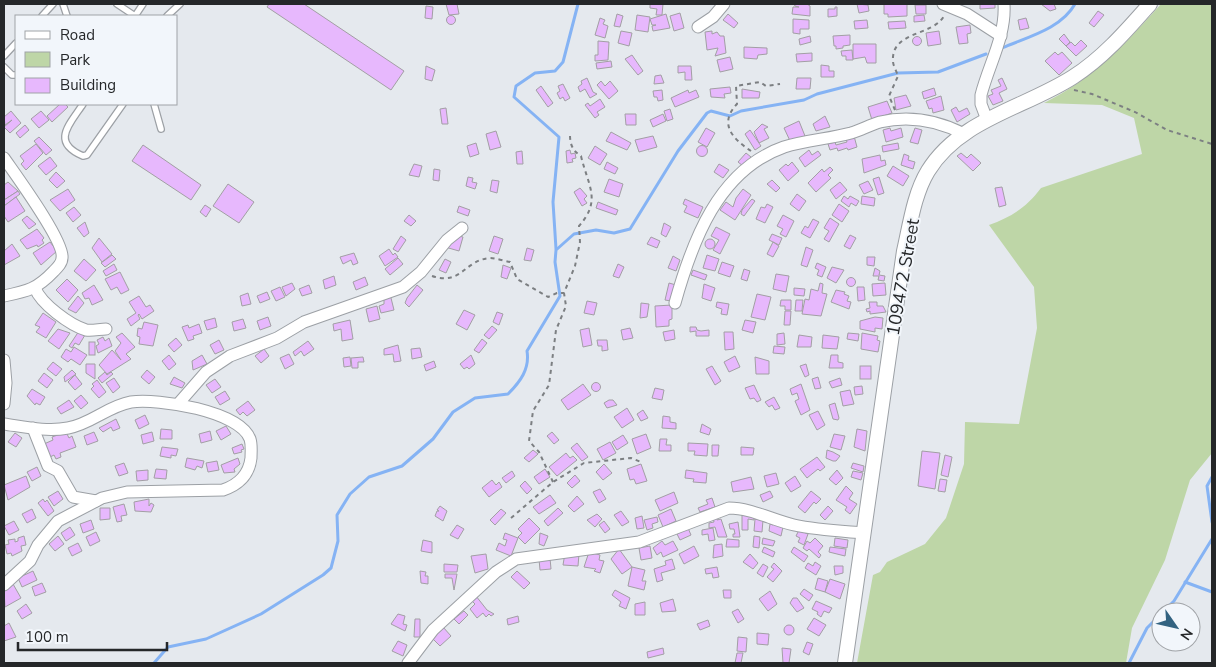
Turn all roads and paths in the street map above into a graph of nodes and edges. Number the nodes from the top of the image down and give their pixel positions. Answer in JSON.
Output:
{"nodes":[{"id":1,"x":54,"y":4,"type":"edge"},
{"id":2,"x":117,"y":4,"type":"edge"},
{"id":3,"x":143,"y":4,"type":"edge"},
{"id":4,"x":180,"y":4,"type":"edge"},
{"id":5,"x":724,"y":4,"type":"edge"},
{"id":6,"x":1004,"y":4,"type":"edge"},
{"id":7,"x":1150,"y":4,"type":"edge"},
{"id":8,"x":946,"y":5,"type":"edge"},
{"id":9,"x":43,"y":15,"type":"edge"},
{"id":10,"x":134,"y":15,"type":"edge"},
{"id":11,"x":136,"y":15,"type":"edge"},
{"id":12,"x":168,"y":15,"type":"edge"},
{"id":13,"x":698,"y":27,"type":"dead end"},
{"id":14,"x":1001,"y":36,"type":"junction"},
{"id":15,"x":15,"y":44,"type":"edge"},
{"id":16,"x":4,"y":56,"type":"edge"},
{"id":17,"x":4,"y":67,"type":"edge"},
{"id":18,"x":15,"y":75,"type":"edge"},
{"id":19,"x":780,"y":84,"type":"dead end"},
{"id":20,"x":1056,"y":87,"type":"junction"},
{"id":21,"x":82,"y":105,"type":"edge"},
{"id":22,"x":122,"y":105,"type":"edge"},
{"id":23,"x":154,"y":105,"type":"edge"},
{"id":24,"x":987,"y":120,"type":"junction"},
{"id":25,"x":891,"y":121,"type":"junction"},
{"id":26,"x":161,"y":129,"type":"dead end"},
{"id":27,"x":964,"y":134,"type":"junction"},
{"id":28,"x":570,"y":135,"type":"dead end"},
{"id":29,"x":1212,"y":144,"type":"edge"},
{"id":30,"x":4,"y":158,"type":"edge"},
{"id":31,"x":762,"y":158,"type":"junction"},
{"id":32,"x":462,"y":228,"type":"dead end"},
{"id":33,"x":421,"y":272,"type":"junction"},
{"id":34,"x":35,"y":288,"type":"junction"},
{"id":35,"x":564,"y":294,"type":"junction"},
{"id":36,"x":4,"y":296,"type":"edge"},
{"id":37,"x":675,"y":303,"type":"dead end"},
{"id":38,"x":106,"y":329,"type":"dead end"},
{"id":39,"x":4,"y":360,"type":"edge"},
{"id":40,"x":4,"y":404,"type":"edge"},
{"id":41,"x":178,"y":404,"type":"junction"},
{"id":42,"x":4,"y":424,"type":"edge"},
{"id":43,"x":33,"y":428,"type":"junction"},
{"id":44,"x":641,"y":462,"type":"dead end"},
{"id":45,"x":553,"y":482,"type":"junction"},
{"id":46,"x":96,"y":501,"type":"junction"},
{"id":47,"x":511,"y":518,"type":"dead end"},
{"id":48,"x":864,"y":533,"type":"junction"},
{"id":49,"x":4,"y":585,"type":"edge"},
{"id":50,"x":408,"y":663,"type":"edge"},
{"id":51,"x":845,"y":663,"type":"edge"}],
"edges":[{"from":1,"to":9,"type":"lane"},
{"from":2,"to":10,"type":"lane"},
{"from":3,"to":11,"type":"lane"},
{"from":4,"to":12,"type":"lane"},
{"from":5,"to":13,"type":"street"},
{"from":6,"to":14,"type":"street"},
{"from":7,"to":20,"type":"street","name":"109472 Street"},
{"from":8,"to":14,"type":"street"},
{"from":8,"to":25,"type":"path"},
{"from":14,"to":24,"type":"street"},
{"from":15,"to":16,"type":"lane"},
{"from":17,"to":18,"type":"lane"},
{"from":19,"to":31,"type":"path"},
{"from":20,"to":24,"type":"street","name":"109472 Street"},
{"from":20,"to":29,"type":"path"},
{"from":21,"to":22,"type":"lane"},
{"from":23,"to":26,"type":"lane"},
{"from":24,"to":27,"type":"street","name":"109472 Street"},
{"from":25,"to":27,"type":"street"},
{"from":25,"to":31,"type":"street"},
{"from":27,"to":48,"type":"street","name":"109472 Street"},
{"from":28,"to":35,"type":"path"},
{"from":30,"to":34,"type":"street"},
{"from":31,"to":37,"type":"street"},
{"from":32,"to":33,"type":"street"},
{"from":33,"to":35,"type":"path"},
{"from":33,"to":41,"type":"street"},
{"from":34,"to":36,"type":"street"},
{"from":34,"to":38,"type":"street"},
{"from":35,"to":45,"type":"path"},
{"from":39,"to":40,"type":"street"},
{"from":41,"to":43,"type":"street"},
{"from":41,"to":46,"type":"street"},
{"from":42,"to":43,"type":"street"},
{"from":43,"to":46,"type":"street"},
{"from":44,"to":45,"type":"path"},
{"from":45,"to":47,"type":"path"},
{"from":46,"to":49,"type":"street"},
{"from":48,"to":50,"type":"street"},
{"from":48,"to":51,"type":"street","name":"109472 Street"}]}
